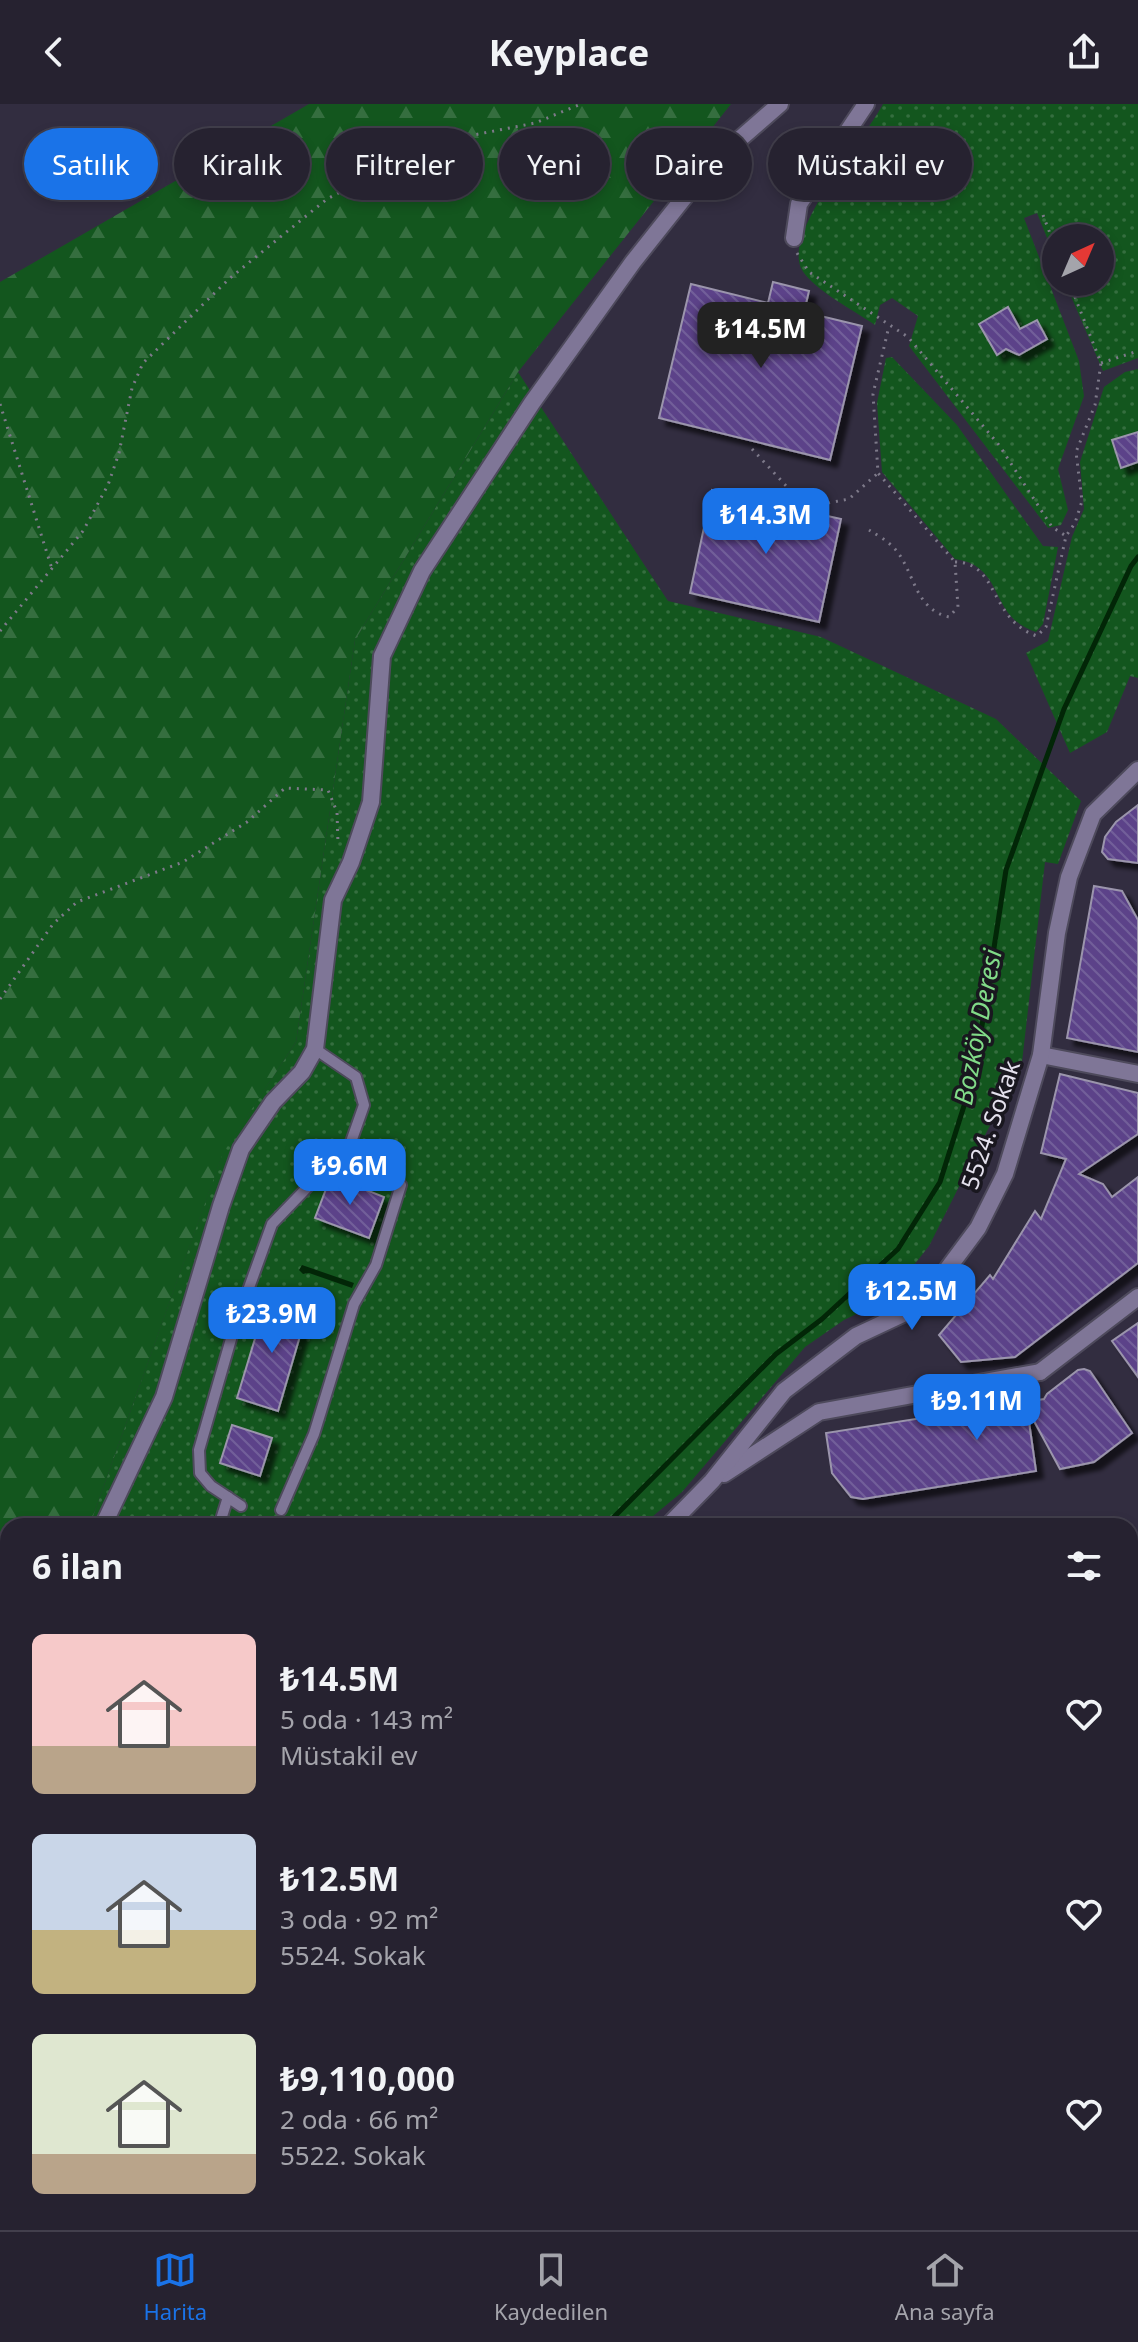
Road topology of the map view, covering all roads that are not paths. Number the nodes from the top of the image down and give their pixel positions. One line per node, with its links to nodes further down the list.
1 (780, 104): 5 (street)
2 (866, 104): 3 (street)
3 (794, 238)
4 (1138, 770): 6 (street, 5524. Sokak)
5 (315, 1049): 8 (lane); 14 (street)
6 (1041, 1055): 7 (street); 10 (street, 5524. Sokak)
7 (1138, 1074)
8 (351, 1142): 11 (lane); 13 (lane)
9 (1138, 1297): 10 (street)
10 (712, 1481): 16 (street, 5524. Sokak)
11 (228, 1497): 12 (lane); 15 (lane)
12 (241, 1506)
13 (281, 1510)
14 (107, 1518)
15 (221, 1518)
16 (676, 1518)

